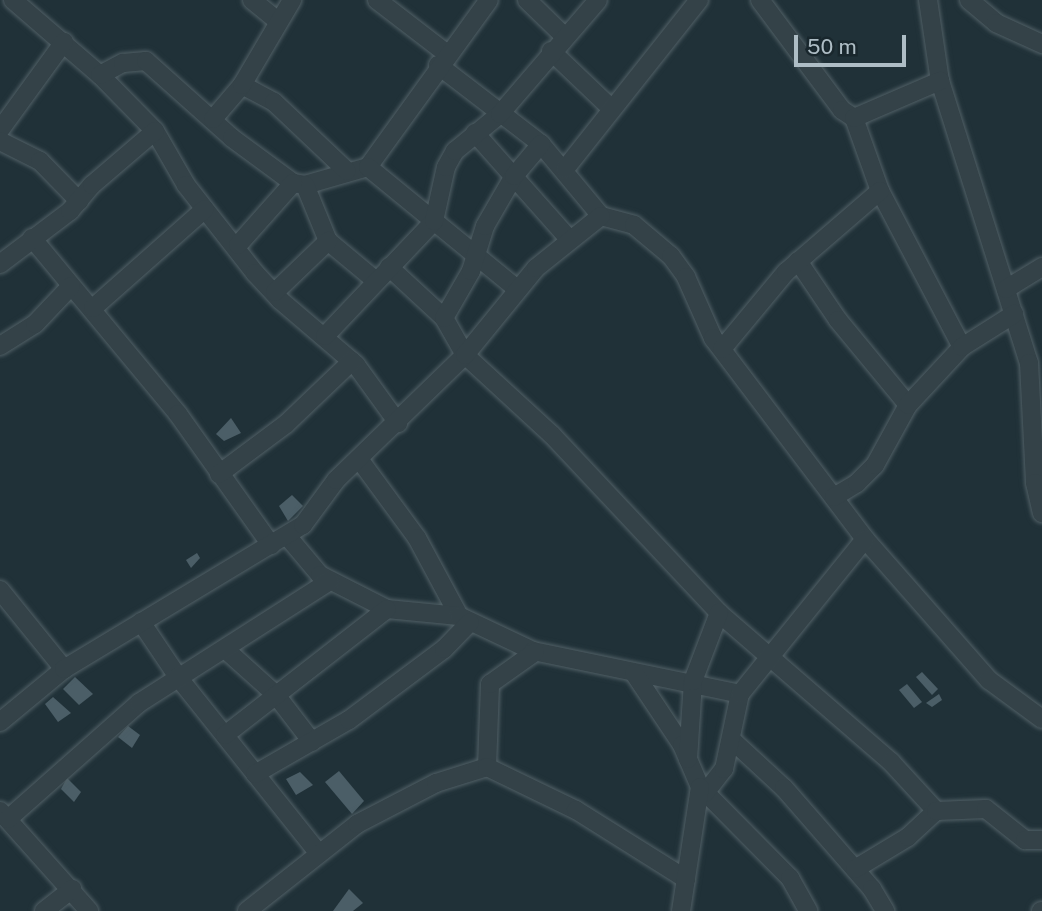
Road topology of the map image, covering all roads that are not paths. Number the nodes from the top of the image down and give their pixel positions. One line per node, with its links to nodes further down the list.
1 (13, 0): 14 (street)
2 (252, 0): 12 (street)
3 (292, 0): 12 (street)
4 (377, 0): 17 (street)
5 (489, 0): 17 (street)
6 (527, 0): 13 (street)
7 (598, 0): 13 (street)
8 (760, 0): 23 (street)
9 (928, 0): 19 (street)
10 (969, 0): 15 (street)
11 (690, 4): 21 (street)
12 (277, 20): 20 (street)
13 (563, 35): 16 (street)
14 (64, 42): 18 (street); 25 (street)
15 (1042, 44)
16 (551, 51): 21 (street); 22 (street)
17 (443, 59): 22 (street); 30 (street)
18 (100, 75): 24 (street); 26 (street)
19 (940, 81): 23 (street); 52 (street)
20 (242, 85): 24 (street); 32 (street)
21 (612, 109): 31 (street)
22 (500, 114): 27 (street); 29 (street)
23 (854, 118): 35 (street)
24 (213, 119): 34 (street)
25 (0, 130)
26 (155, 131): 36 (street); 37 (street)
27 (475, 133): 33 (street); 39 (street)
28 (0, 141): 36 (street)
29 (541, 144): 31 (street); 33 (street)
30 (368, 167): 32 (street); 39 (street)
31 (565, 169): 38 (street)
32 (347, 171): 34 (street)
33 (514, 176): 41 (street); 44 (street)
34 (299, 184): 42 (street); 43 (street)
35 (880, 191): 45 (street); 59 (street)
36 (79, 201): 40 (street)
37 (205, 209): 43 (street); 54 (street)
38 (601, 216): 41 (street); 60 (street)
39 (434, 221): 44 (street); 47 (street)
40 (32, 238): 46 (street); 50 (street)
41 (569, 240): 51 (street)
42 (328, 241): 49 (street); 53 (street)
43 (238, 245): 53 (street)
44 (477, 253): 51 (street); 56 (street)
45 (798, 261): 60 (street); 63 (street)
46 (0, 264)
47 (389, 267): 49 (street); 56 (street)
48 (1042, 267): 52 (street)
49 (376, 281): 57 (street)
50 (71, 286): 54 (street); 58 (street)
51 (517, 289): 61 (street)
52 (1006, 289): 55 (street)
53 (275, 292): 57 (street)
54 (93, 308): 67 (street)
55 (1013, 314): 59 (street); 64 (street)
56 (444, 318): 61 (street)
57 (325, 336): 62 (street)
58 (0, 346)
59 (962, 347): 63 (street)
60 (722, 349): 68 (street)
61 (465, 355): 65 (street); 76 (street)
62 (352, 361): 65 (street); 67 (street)
63 (908, 405): 68 (street)
64 (1038, 418): 69 (street)
65 (398, 423): 66 (street)
66 (359, 459): 70 (street); 77 (street)
67 (219, 474): 72 (street)
68 (834, 497): 71 (street)
69 (1042, 513)
70 (288, 537): 72 (street); 73 (street)
71 (865, 539): 81 (street); 90 (street)
72 (271, 545): 78 (street)
73 (330, 581): 75 (street); 79 (street)
74 (0, 590): 84 (street)
75 (387, 609): 77 (street); 89 (street)
76 (719, 613): 81 (street); 87 (street)
77 (464, 619): 80 (street); 94 (street)
78 (141, 622): 82 (street); 84 (street)
79 (225, 649): 83 (street); 89 (street)
80 (535, 652): 85 (street); 96 (street)
81 (766, 657): 88 (street); 99 (street)
82 (167, 660): 83 (street); 86 (street)
83 (194, 668): 86 (street)
84 (64, 669): 91 (street)
85 (634, 673): 87 (street); 95 (street)
86 (178, 677): 92 (street); 100 (street)
87 (693, 681): 88 (street); 95 (street)
88 (740, 694): 93 (street)
89 (276, 695): 92 (street); 94 (street)
90 (1042, 719)
91 (0, 722)
92 (225, 735): 97 (street)
93 (733, 741): 98 (street); 103 (street)
94 (312, 742): 97 (street)
95 (688, 759): 98 (street)
96 (488, 767): 102 (street); 104 (street)
97 (255, 774): 102 (street)
98 (702, 790): 104 (street); 110 (street)
99 (936, 811): 101 (street); 103 (street)
100 (4, 815): 105 (street)
101 (1042, 840)
102 (317, 851): 108 (street)
103 (855, 869): 111 (street)
104 (686, 879): 109 (street)
105 (72, 890): 106 (street); 107 (street)
106 (44, 911)
107 (89, 911)
108 (247, 911)
109 (681, 911)
110 (808, 911)
111 (885, 911)

